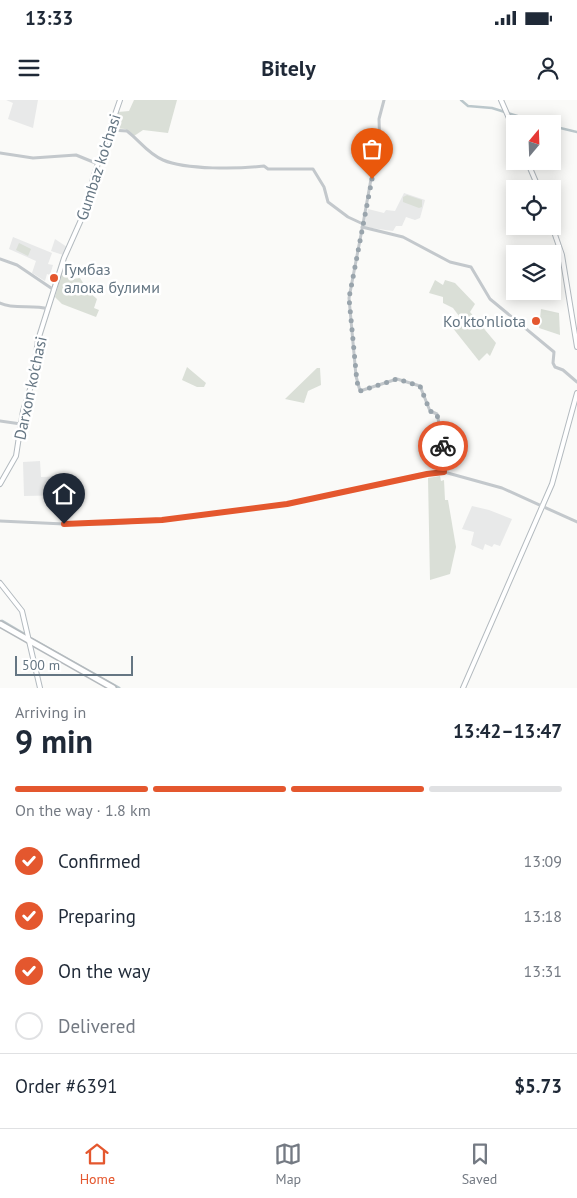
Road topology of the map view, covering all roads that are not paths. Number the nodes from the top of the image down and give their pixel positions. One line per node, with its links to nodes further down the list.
1 (120, 100): 5 (main road, Gumbaz ko'chasi)
2 (384, 100): 8 (street)
3 (501, 100): 4 (main road)
4 (508, 115)
5 (111, 130): 7 (main road, Gumbaz ko'chasi); 8 (street)
6 (0, 152): 7 (street)
7 (98, 164): 11 (main road, Gumbaz ko'chasi)
8 (362, 226): 15 (street); 19 (street)
9 (555, 235): 14 (main road)
10 (0, 259): 11 (street)
11 (54, 291): 13 (main road, Darxon ko'chasi)
12 (0, 302): 13 (street)
13 (48, 310): 18 (main road, Darxon ko'chasi)
14 (577, 347)
15 (577, 382)
16 (577, 393): 21 (main road)
17 (0, 421): 18 (street)
18 (21, 424): 20 (main road, Darxon ko'chasi)
19 (444, 472): 21 (street); 22 (street)
20 (0, 484)
21 (542, 506): 23 (street); 34 (main road)
22 (0, 520)
23 (577, 522)
24 (0, 583): 27 (main road)
25 (0, 624): 26 (highway)
26 (9, 632): 28 (highway); 29 (highway)
27 (27, 632): 28 (highway); 29 (main road)
28 (22, 636): 29 (highway)
29 (30, 642): 30 (highway); 33 (highway)
30 (34, 648): 31 (main road); 32 (highway)
31 (40, 688)
32 (109, 688)
33 (113, 688)
34 (463, 688)

